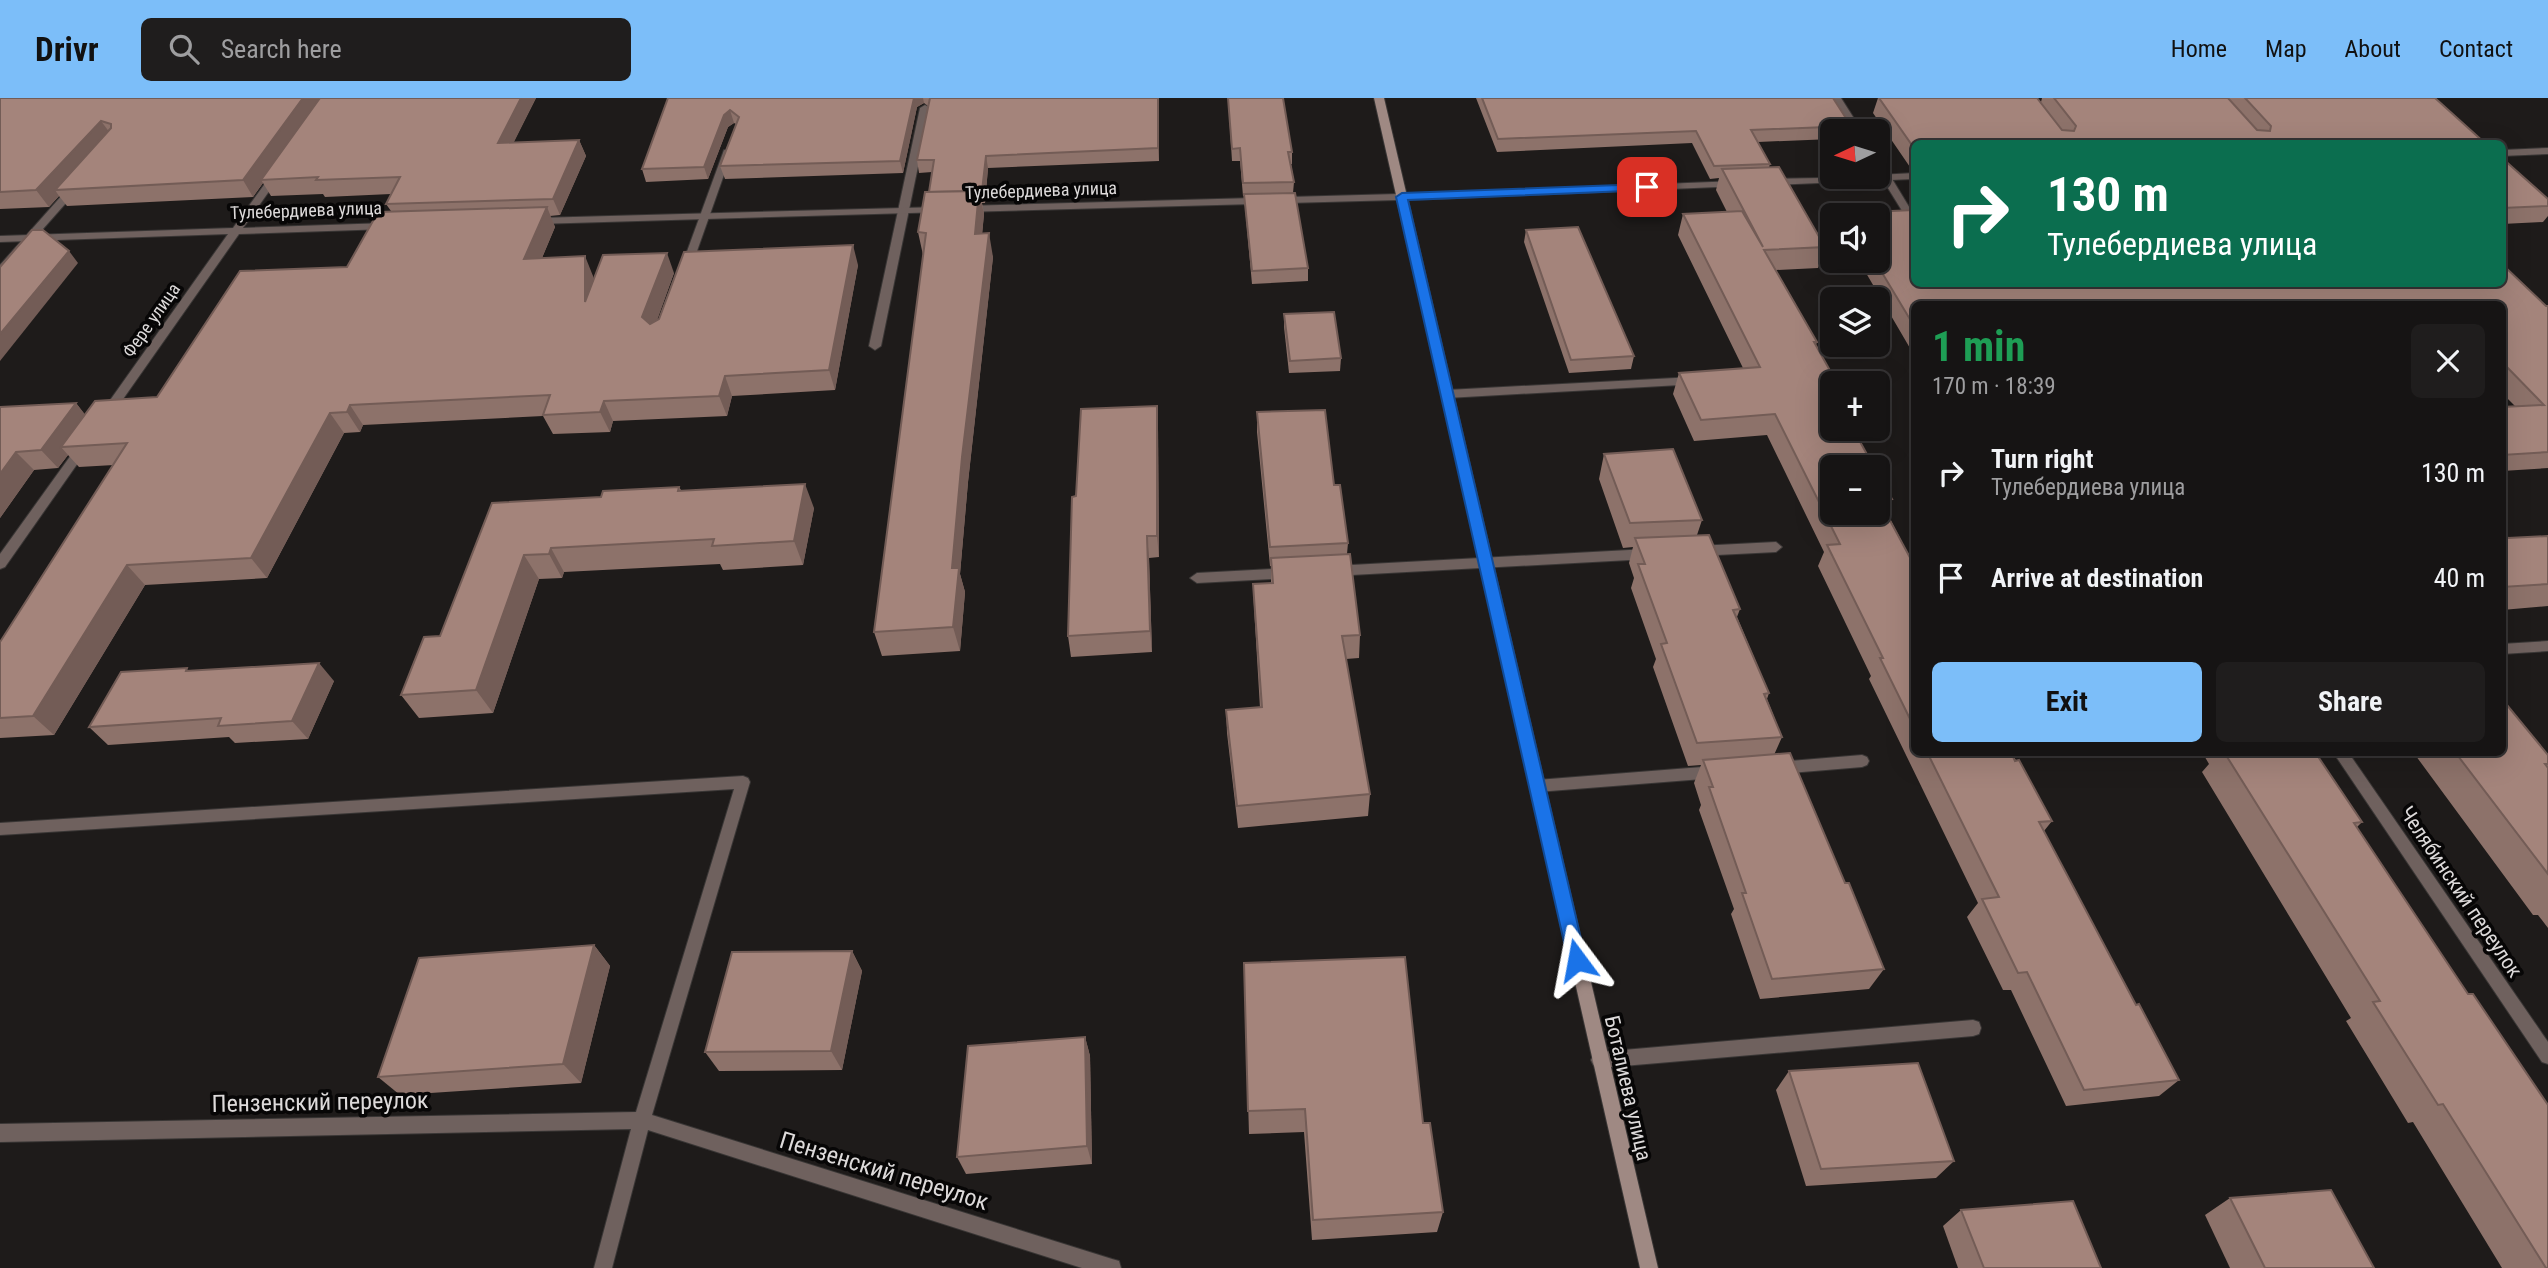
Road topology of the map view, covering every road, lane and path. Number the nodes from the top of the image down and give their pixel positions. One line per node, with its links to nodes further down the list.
1 (1379, 98): 16 (street, Боталиева улица)
2 (1836, 98): 4 (street)
3 (925, 108): 17 (street)
4 (1849, 119)
5 (730, 141): 18 (street)
6 (2548, 151): 7 (street)
7 (2506, 153)
8 (284, 164): 22 (street, Фере улица)
9 (1911, 177): 10 (street)
10 (1890, 178)
11 (80, 181): 23 (street)
12 (1820, 181): 14 (street)
13 (1749, 183): 16 (street, Тулебердиева улица)
14 (1763, 183)
15 (1890, 184): 19 (street)
16 (1402, 197): 17 (street, Тулебердиева улица); 29 (street, Боталиева улица)
17 (905, 211): 18 (street, Тулебердиева улица); 27 (street)
18 (705, 216): 20 (street, Тулебердиева улица); 26 (street)
19 (1911, 217)
20 (526, 222)
21 (402, 225): 22 (street, Тулебердиева улица)
22 (236, 230): 23 (street, Тулебердиева улица); 30 (street, Фере улица)
23 (29, 238): 24 (street, Тулебердиева улица); 25 (street)
24 (0, 239)
25 (0, 271)
26 (682, 277)
27 (875, 346)
28 (1702, 381): 29 (street)
29 (1447, 394): 33 (street, Боталиева улица)
30 (94, 430)
31 (86, 441): 34 (street)
32 (1776, 547): 33 (street)
33 (1486, 562): 35 (street); 42 (street, Боталиева улица)
34 (0, 564)
35 (1197, 578)
36 (2548, 646): 37 (street)
37 (2506, 649)
38 (2343, 756): 45 (street, Челябинский переулок)
39 (1863, 761): 40 (street)
40 (1765, 769)
41 (1738, 771): 42 (street)
42 (1537, 786): 46 (street, Боталиева улица)
43 (0, 829): 47 (street)
44 (1973, 1028): 46 (street)
45 (2548, 1056)
46 (1600, 1060): 51 (street, Боталиева улица)
47 (642, 1120): 48 (street, Пензенский переулок); 49 (street); 50 (street, Пензенский переулок)
48 (0, 1133)
49 (603, 1268)
50 (1112, 1268)
51 (1649, 1268)

